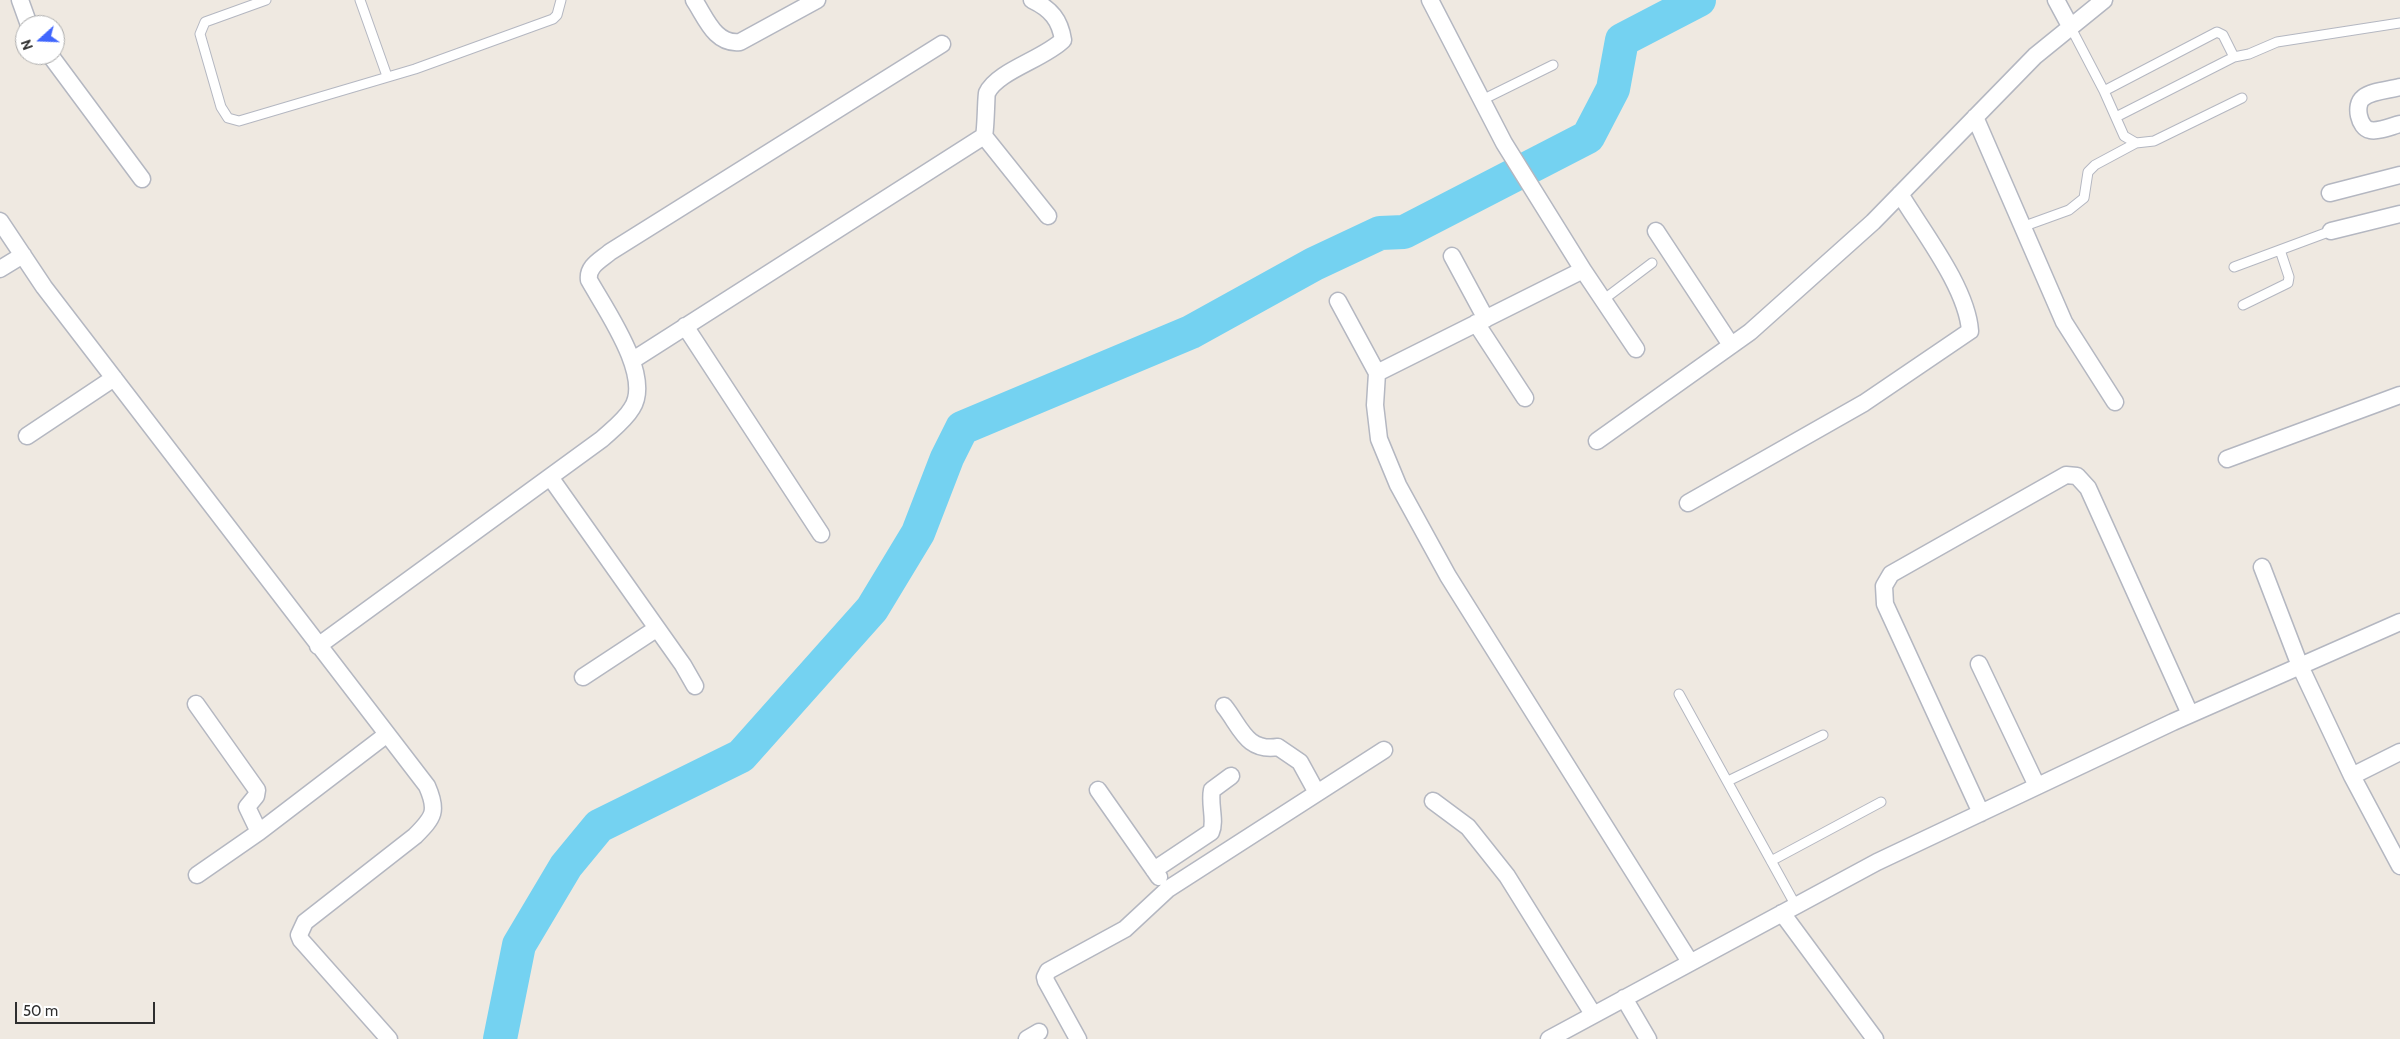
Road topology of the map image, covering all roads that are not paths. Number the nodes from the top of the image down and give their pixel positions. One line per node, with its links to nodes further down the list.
1 (20, 0): 11 (street)
2 (266, 0): 18 (lane)
3 (360, 0): 18 (lane)
4 (561, 0): 18 (lane)
5 (694, 0): 6 (street)
6 (817, 0)
7 (1032, 0): 26 (street)
8 (1430, 0): 22 (street)
9 (2056, 0): 13 (street)
10 (2104, 0): 13 (street)
11 (25, 15)
12 (2400, 23): 15 (lane)
13 (2070, 26): 20 (lane); 23 (street)
14 (942, 44): 52 (street)
15 (2234, 56): 20 (lane); 24 (lane)
16 (57, 65): 29 (street)
17 (1553, 65): 22 (lane)
18 (388, 76)
19 (2400, 87): 25 (street)
20 (2104, 91): 24 (lane)
21 (2242, 98): 27 (lane)
22 (1482, 100): 44 (street)
23 (1975, 117): 31 (street); 35 (street)
24 (2116, 117): 27 (lane)
25 (2400, 124)
26 (984, 136): 33 (street); 49 (street)
27 (2136, 143): 35 (lane)
28 (2400, 175): 30 (street)
29 (142, 178)
30 (2330, 193)
31 (1900, 194): 50 (street); 62 (street)
32 (2400, 214): 37 (street)
33 (1048, 216)
34 (0, 221): 39 (street)
35 (2022, 227): 57 (street)
36 (1656, 231): 50 (street)
37 (2332, 231): 38 (lane)
38 (2280, 250): 42 (lane); 47 (lane)
39 (22, 255): 43 (street); 54 (street)
40 (1452, 256): 48 (street)
41 (1652, 263): 45 (lane)
42 (2234, 266)
43 (0, 269)
44 (1583, 270): 45 (street); 48 (street)
45 (1603, 300): 51 (street)
46 (1338, 301): 53 (street)
47 (2244, 306)
48 (1481, 321): 53 (street); 56 (street)
49 (685, 326): 52 (street); 63 (street)
50 (1731, 345): 59 (street)
51 (1636, 349)
52 (632, 360): 61 (street)
53 (1377, 373): 96 (street)
54 (114, 378): 58 (street); 67 (street)
55 (2400, 395): 60 (street)
56 (1526, 398)
57 (2114, 402)
58 (27, 436)
59 (1596, 441)
60 (2227, 459)
61 (550, 477): 66 (street); 67 (street)
62 (1688, 503)
63 (821, 534)
64 (2262, 567): 69 (street)
65 (2400, 622): 69 (street)
66 (656, 628): 70 (street); 71 (street)
67 (318, 646): 76 (street)
68 (1979, 664): 83 (street)
69 (2300, 666): 75 (street); 81 (street)
70 (583, 678)
71 (695, 686)
72 (1680, 694): 82 (lane)
73 (196, 704): 89 (street)
74 (1224, 706): 85 (street)
75 (2190, 714): 83 (street); 88 (street)
76 (386, 735): 89 (street); 99 (street)
77 (1823, 735): 82 (lane)
78 (1384, 750): 85 (street)
79 (2400, 752): 81 (street)
80 (1231, 776): 92 (street)
81 (2352, 776): 91 (street)
82 (1728, 781): 90 (lane)
83 (2037, 786): 88 (street)
84 (1098, 790): 92 (street)
85 (1316, 793): 94 (street)
86 (1434, 801): 98 (street)
87 (1881, 802): 90 (lane)
88 (1981, 813): 95 (street)
89 (259, 832): 93 (street)
90 (1771, 861): 95 (lane)
91 (2400, 866)
92 (1154, 870): 94 (street)
93 (196, 875)
94 (1168, 889): 100 (street)
95 (1789, 909): 96 (street); 103 (street)
96 (1690, 962): 97 (street)
97 (1624, 998): 98 (street); 102 (street)
98 (1593, 1014): 101 (street)
99 (389, 1039)
100 (1078, 1039)
101 (1549, 1039)
102 (1648, 1039)
103 (1875, 1039)

